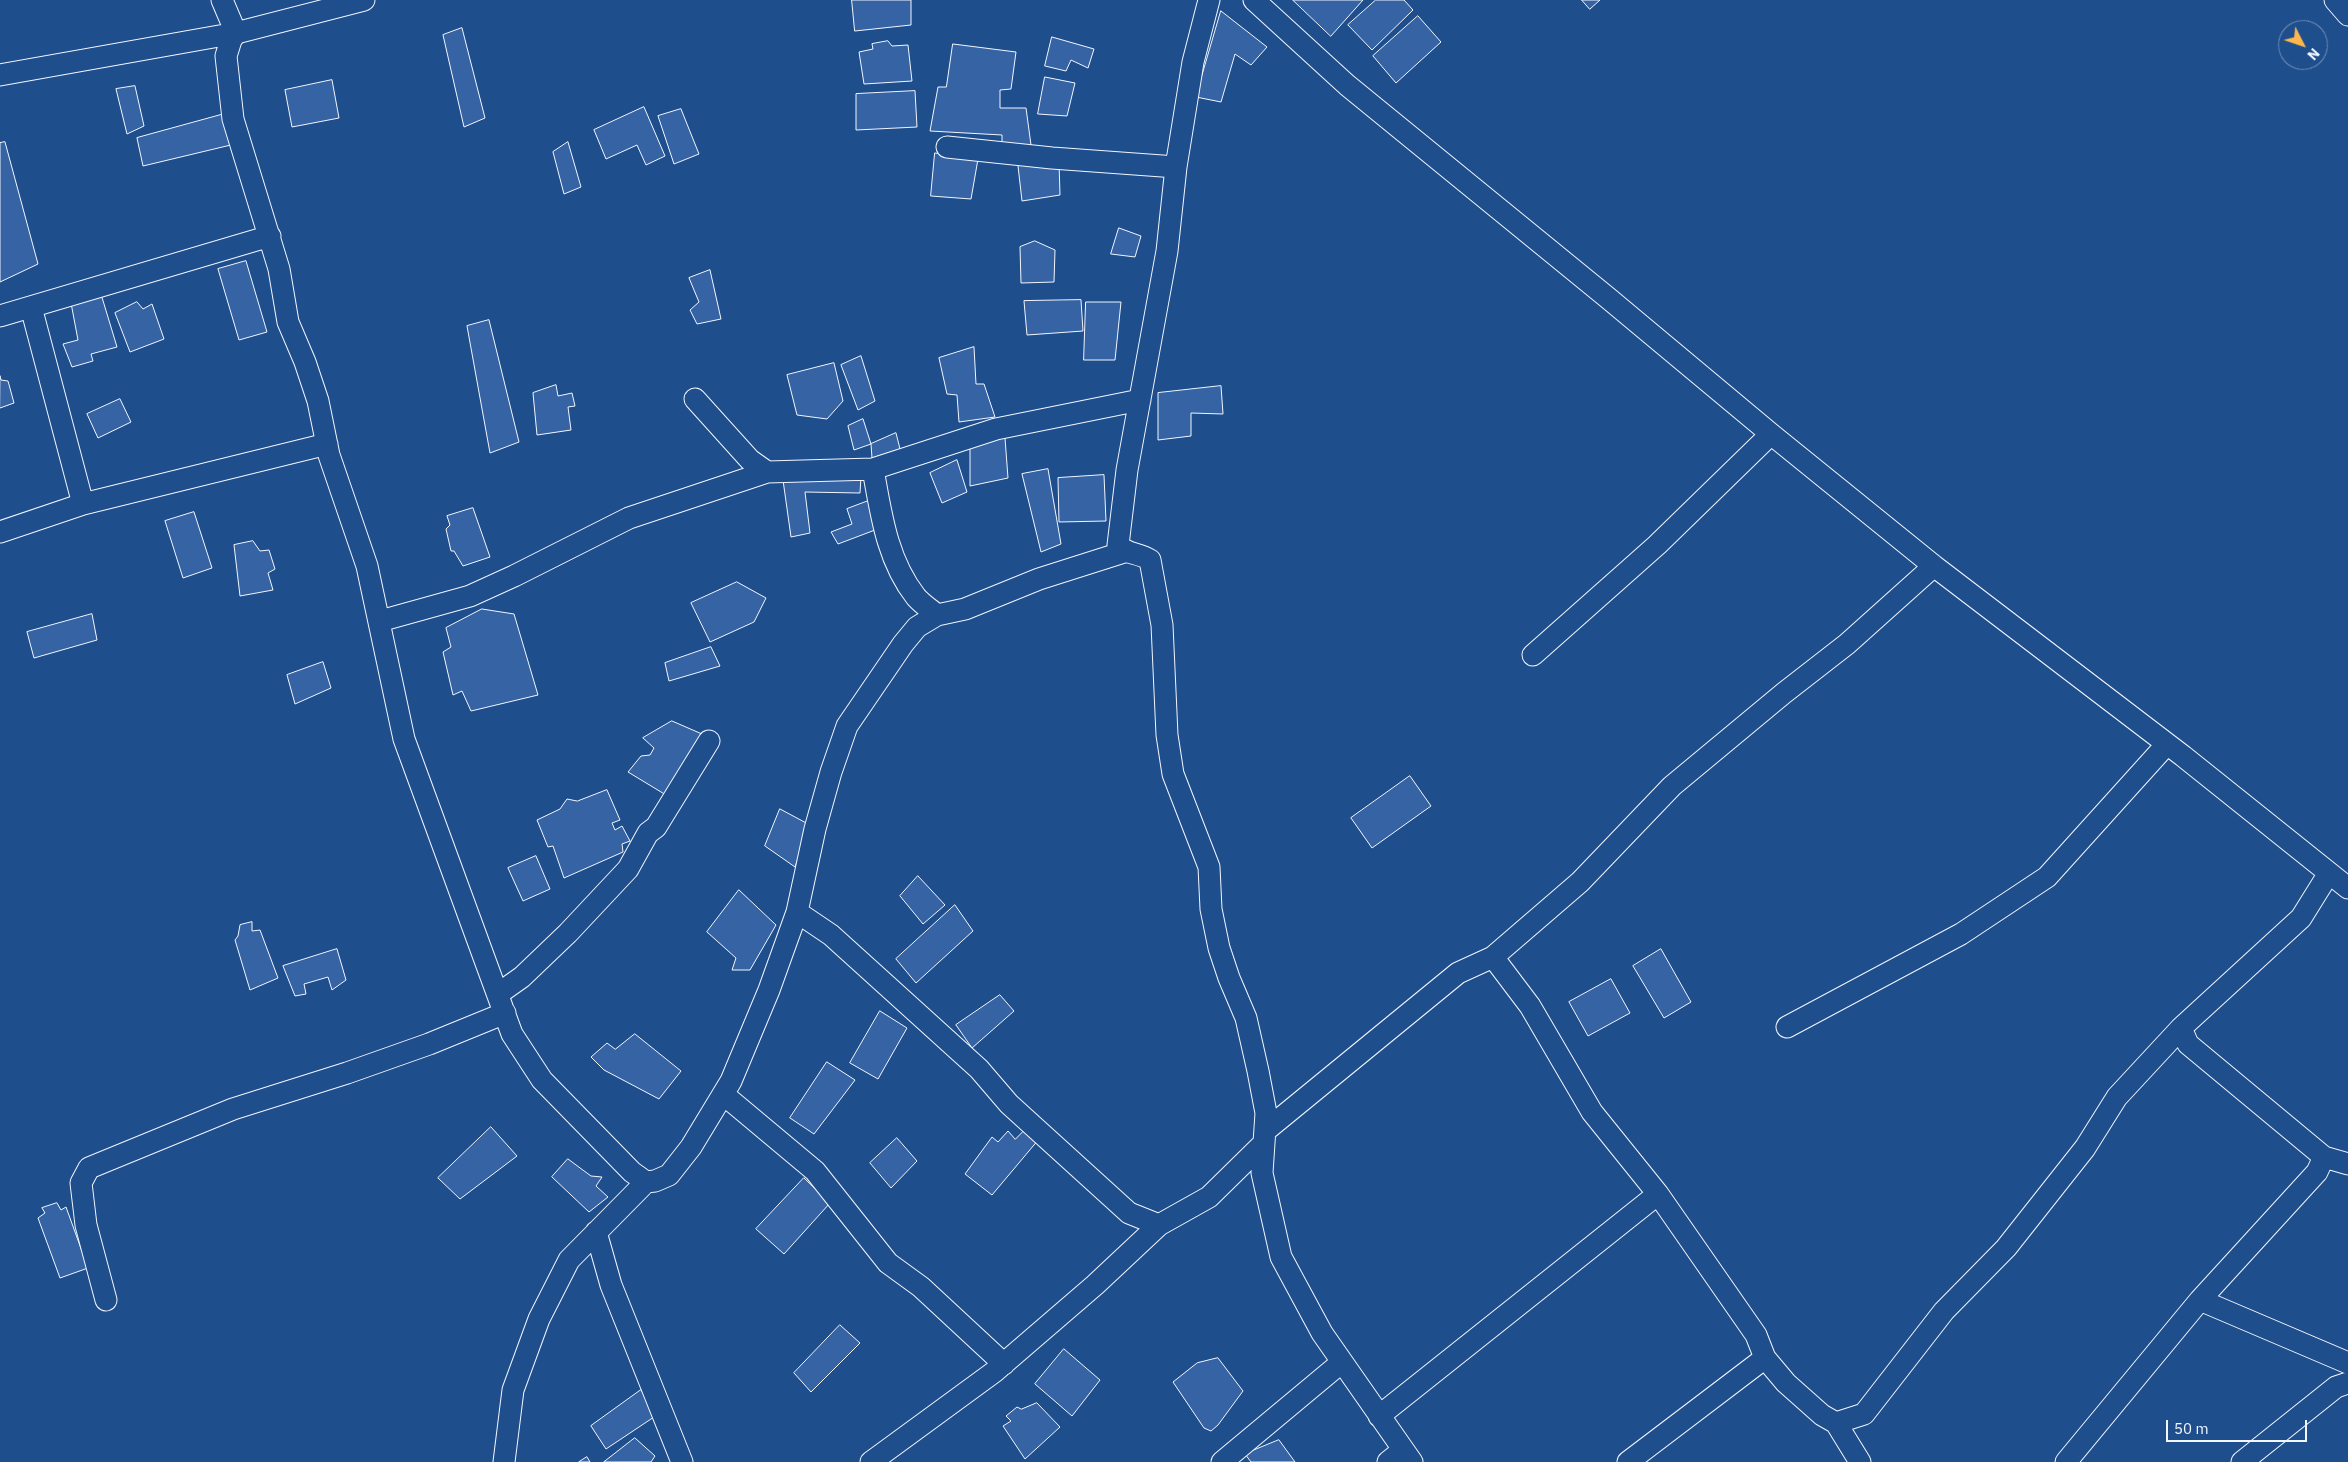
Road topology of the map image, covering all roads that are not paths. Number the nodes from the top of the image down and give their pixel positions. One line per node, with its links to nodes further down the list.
1 (222, 0): 7 (street)
2 (364, 0): 7 (street)
3 (1209, 0): 10 (street)
4 (1254, 0): 16 (street)
5 (2335, 0): 6 (street)
6 (2348, 15)
7 (236, 33): 8 (street); 11 (street)
8 (0, 75)
9 (947, 147): 10 (street)
10 (1176, 167): 15 (street)
11 (270, 236): 12 (street); 17 (street)
12 (31, 307): 13 (street); 20 (street)
13 (0, 316)
14 (696, 399): 19 (street)
15 (1140, 400): 18 (street); 22 (street)
16 (1771, 434): 23 (street); 26 (street)
17 (327, 444): 20 (street); 25 (street)
18 (873, 469): 19 (street); 24 (street)
19 (767, 472): 25 (street)
20 (83, 504): 21 (street)
21 (0, 532)
22 (1124, 552): 24 (street); 37 (street)
23 (1934, 566): 28 (street); 32 (street)
24 (937, 615): 31 (street)
25 (380, 621): 33 (street)
26 (1534, 655)
27 (709, 742): 33 (street)
28 (2167, 744): 29 (street); 34 (street)
29 (2329, 873): 30 (street); 35 (street)
30 (2348, 888)
31 (797, 912): 36 (street); 42 (street)
32 (1493, 957): 37 (street); 41 (street)
33 (501, 1004): 40 (street); 44 (street)
34 (1787, 1027)
35 (2181, 1028): 38 (street); 52 (street)
36 (723, 1094): 40 (street); 49 (street)
37 (1264, 1137): 42 (street); 47 (street)
38 (2324, 1157): 39 (street); 45 (street)
39 (2348, 1164)
40 (646, 1182): 43 (street)
41 (1658, 1194): 46 (street); 51 (street)
42 (1159, 1225): 49 (street)
43 (596, 1232): 54 (street); 55 (street)
44 (106, 1300)
45 (2200, 1300): 48 (street); 60 (street)
46 (1765, 1358): 52 (street); 58 (street)
47 (1342, 1362): 51 (street); 57 (street)
48 (2348, 1363)
49 (1004, 1364): 56 (street)
50 (2348, 1383): 61 (street)
51 (1379, 1416): 53 (street)
52 (1836, 1423): 59 (street)
53 (1401, 1458)
54 (504, 1462)
55 (682, 1462)
56 (871, 1462)
57 (1222, 1462)
58 (1628, 1462)
59 (1860, 1462)
60 (2066, 1462)
61 (2242, 1462)

